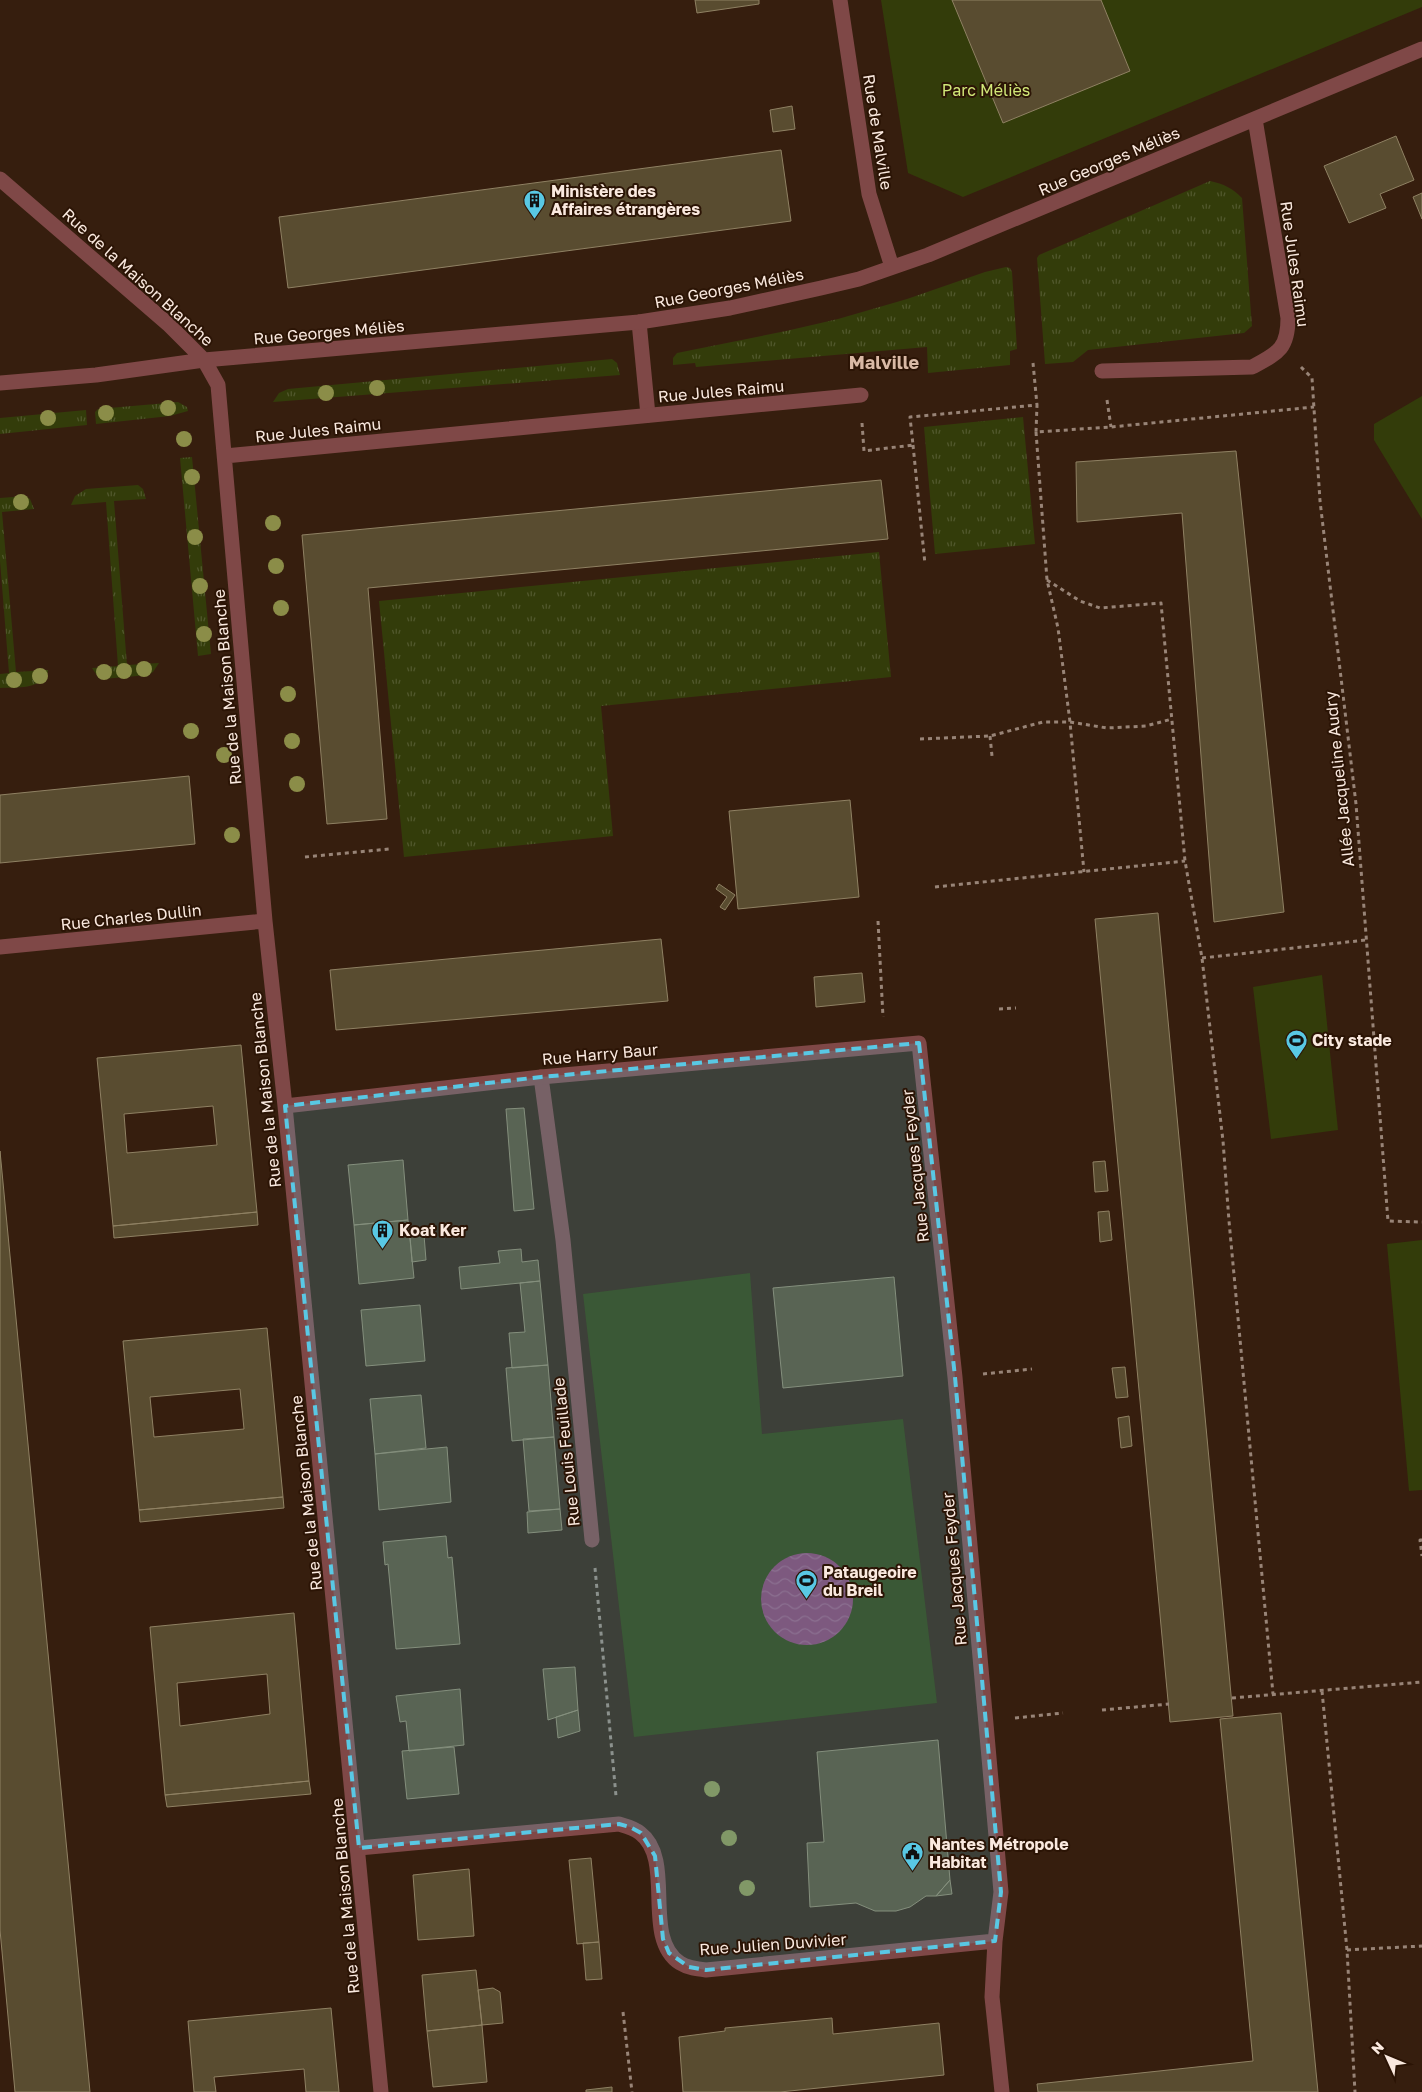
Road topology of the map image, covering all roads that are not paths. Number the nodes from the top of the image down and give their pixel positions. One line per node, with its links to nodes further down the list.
1 (840, 0): 5 (street, Rue de Malville)
2 (1422, 49): 3 (street, Rue Georges Méliès)
3 (1254, 119): 5 (street, Rue Georges Méliès); 8 (street, Rue Jules Raimu)
4 (0, 179): 7 (street, Rue de la Maison Blanche)
5 (892, 268): 6 (street, Rue Georges Méliès)
6 (639, 322): 7 (street, Rue Georges Méliès); 11 (street)
7 (204, 360): 9 (street, Rue Georges Méliès); 12 (street, Rue de la Maison Blanche)
8 (1102, 371)
9 (0, 384)
10 (860, 395): 11 (street, Rue Jules Raimu)
11 (648, 415): 12 (street, Rue Jules Raimu)
12 (226, 456): 13 (street, Rue de la Maison Blanche)
13 (265, 922): 14 (street, Rue Charles Dullin); 17 (street, Rue de la Maison Blanche)
14 (0, 947)
15 (919, 1043): 16 (street, Rue Harry Baur); 20 (street, Rue Jacques Feyder)
16 (541, 1077): 17 (street, Rue Harry Baur); 18 (street, Rue Louis Feuillade)
17 (285, 1106): 19 (street, Rue de la Maison Blanche)
18 (592, 1540)
19 (359, 1848): 20 (street, Rue Julien Duvivier); 21 (street, Rue de la Maison Blanche)
20 (995, 1941): 22 (street, Rue Jacques Feyder)
21 (381, 2092)
22 (1002, 2092)

